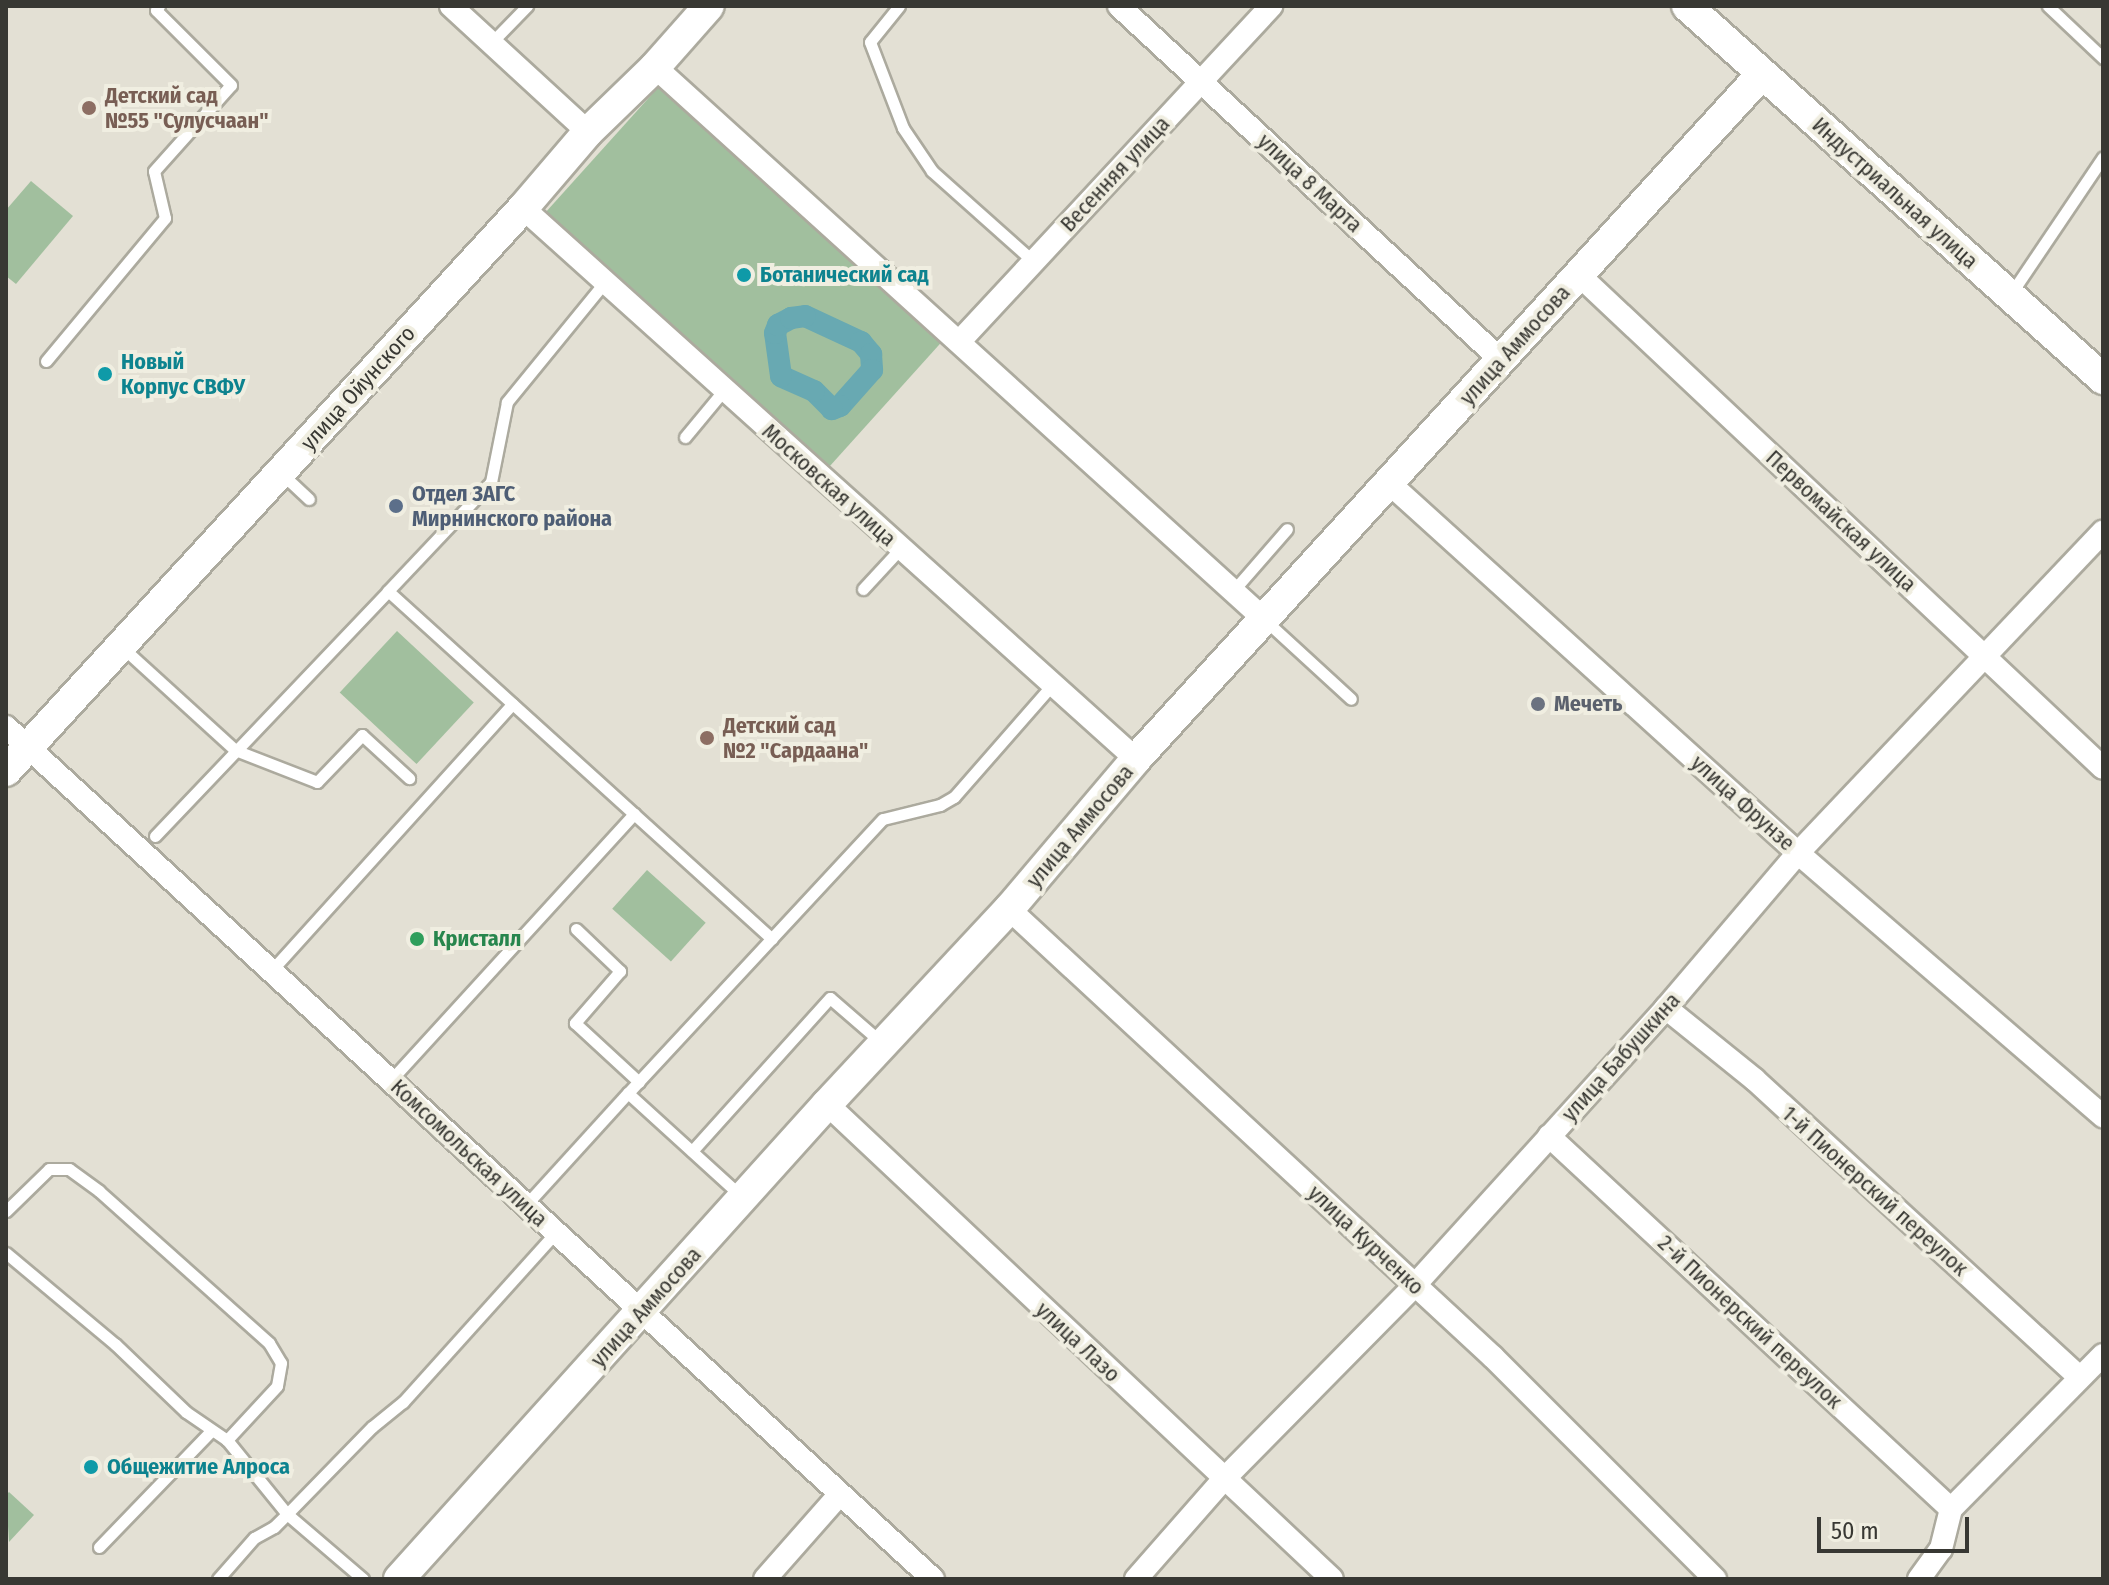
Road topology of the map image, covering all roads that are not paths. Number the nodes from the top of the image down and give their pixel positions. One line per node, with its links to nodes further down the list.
1 (159, 6): 24 (lane)
2 (451, 6): 10 (street)
3 (527, 6): 10 (lane)
4 (709, 6): 12 (main road, улица Ойунского)
5 (899, 6): 18 (lane)
6 (1119, 6): 14 (street, улица 8 Марта)
7 (1271, 6): 14 (street, Весенняя улица)
8 (1687, 6): 13 (main road, Индустриальная улица)
9 (2048, 6): 11 (lane)
10 (491, 43): 15 (street)
11 (2103, 58)
12 (655, 67): 15 (main road, улица Ойунского); 22 (street)
13 (1762, 74): 19 (main road, улица Аммосова); 21 (main road, Индустриальная улица)
14 (1200, 82): 18 (street, Весенняя улица); 23 (street, улица 8 Марта)
15 (588, 132): 17 (main road, улица Ойунского)
16 (2103, 157): 21 (lane)
17 (523, 208): 20 (street, Московская улица); 28 (main road, улица Ойунского)
18 (1034, 262): 22 (street, Весенняя улица)
19 (1579, 275): 23 (main road, улица Аммосова); 39 (street, Первомайская улица)
20 (604, 283): 26 (street, Московская улица); 35 (lane)
21 (2010, 296): 25 (main road, Индустриальная улица)
22 (959, 342): 36 (street)
23 (1501, 360): 29 (main road, улица Аммосова)
24 (46, 361)
25 (2103, 379)
26 (724, 390): 27 (lane); 33 (street, Московская улица)
27 (685, 437)
28 (281, 472): 30 (lane); 38 (main road, улица Ойунского)
29 (1389, 483): 37 (main road, улица Аммосова); 51 (street, улица Фрунзе)
30 (309, 499)
31 (1287, 529): 36 (lane)
32 (2103, 532): 39 (street, улица Бабушкина)
33 (900, 549): 34 (lane); 40 (street, Московская улица)
34 (863, 589)
35 (388, 591): 42 (lane); 44 (lane)
36 (1233, 591): 37 (street)
37 (1264, 619): 41 (lane); 45 (main road, улица Аммосова)
38 (120, 645): 43 (main road, улица Ойунского); 44 (lane)
39 (1987, 658): 46 (street, Первомайская улица); 51 (street, улица Бабушкина)
40 (1053, 684): 45 (street, Московская улица); 54 (lane)
41 (1351, 699)
42 (512, 704): 49 (lane); 55 (lane)
43 (17, 737): 47 (main road, улица Ойунского); 55 (street, Комсомольская улица)
44 (235, 750): 48 (lane); 50 (lane)
45 (1136, 759): 52 (main road, улица Аммосова)
46 (2103, 768)
47 (6, 771)
48 (409, 778)
49 (634, 814): 54 (lane); 58 (lane)
50 (155, 836)
51 (1798, 853): 56 (street, улица Бабушкина); 62 (street, улица Фрунзе)
52 (1009, 909): 57 (main road, улица Аммосова); 70 (street, улица Курченко)
53 (576, 929): 59 (lane)
54 (772, 939): 59 (lane)
55 (271, 971): 58 (street, Комсомольская улица)
56 (1666, 1008): 63 (street, улица Бабушкина); 73 (street, 1-й Пионерский переулок)
57 (883, 1044): 61 (main road, улица Аммосова); 64 (lane)
58 (390, 1081): 66 (street, Комсомольская улица)
59 (639, 1082): 60 (lane)
60 (628, 1093): 64 (lane); 66 (lane)
61 (827, 1104): 65 (main road, улица Аммосова); 76 (street, улица Лазо)
62 (2103, 1116)
63 (1549, 1136): 70 (street, улица Бабушкина); 78 (street, 2-й Пионерский переулок)
64 (692, 1151): 65 (lane)
65 (745, 1199): 71 (main road, улица Аммосова)
66 (525, 1206): 68 (street, Комсомольская улица)
67 (6, 1211): 75 (lane)
68 (555, 1233): 71 (street, Комсомольская улица); 79 (lane)
69 (6, 1253): 74 (lane)
70 (1414, 1286): 76 (street, улица Бабушкина); 88 (street, улица Курченко)
71 (643, 1309): 77 (street, Комсомольская улица); 83 (main road, улица Аммосова)
72 (2103, 1355): 73 (street)
73 (2080, 1378): 78 (street)
74 (211, 1431): 75 (lane); 80 (lane)
75 (227, 1440): 79 (lane)
76 (1223, 1480): 86 (street, улица Бабушкина); 87 (street, улица Лазо)
77 (840, 1494): 84 (street); 85 (street, Комсомольская улица)
78 (1951, 1509): 89 (street)
79 (287, 1514): 81 (lane); 82 (lane)
80 (99, 1547)
81 (218, 1579)
82 (363, 1579)
83 (399, 1579)
84 (765, 1579)
85 (933, 1579)
86 (1136, 1579)
87 (1332, 1579)
88 (1715, 1579)
89 (1919, 1579)

